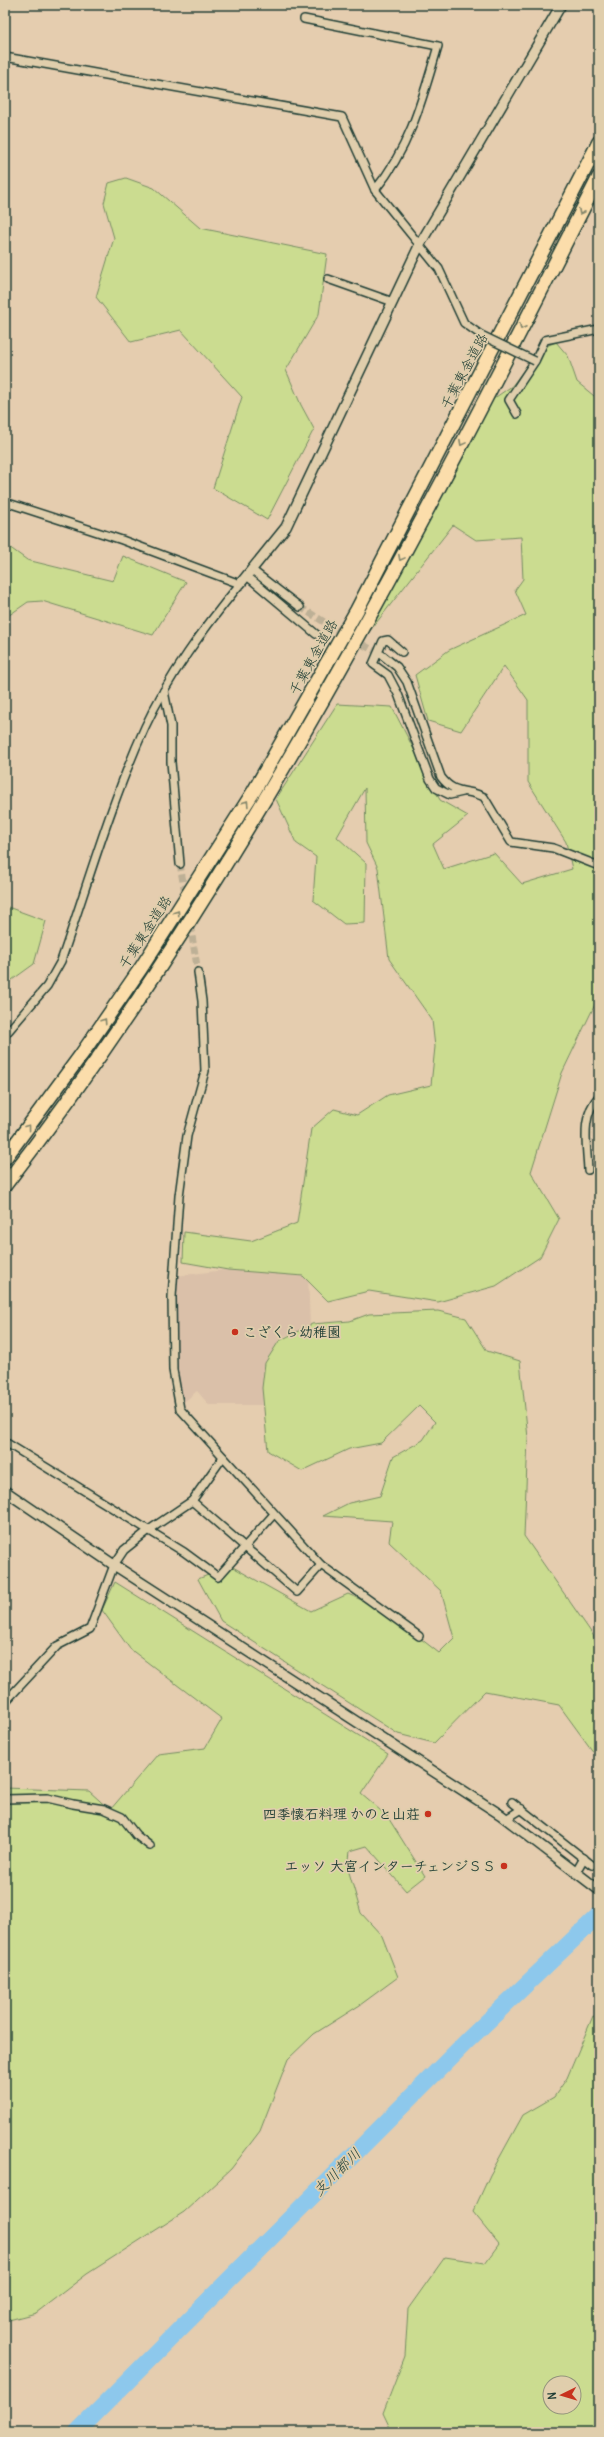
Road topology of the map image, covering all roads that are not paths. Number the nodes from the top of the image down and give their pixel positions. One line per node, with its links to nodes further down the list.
1 (561, 5): 7 (street)
2 (304, 20): 6 (street)
3 (5, 56): 6 (street)
4 (599, 142): 27 (highway, 千葉東金道路, one-way to 4)
5 (599, 177): 29 (highway, one-way to 29)
6 (374, 190): 7 (street)
7 (420, 244): 9 (street); 11 (street, bridge)
8 (328, 279): 9 (street)
9 (393, 302): 14 (street)
10 (599, 329): 11 (street)
11 (535, 361): 12 (street)
12 (517, 414)
13 (5, 502): 15 (street)
14 (249, 573): 15 (street); 16 (street); 17 (street)
15 (240, 584): 20 (street)
16 (300, 607)
17 (316, 634)
18 (402, 652): 21 (street)
19 (382, 655): 21 (street)
20 (164, 691): 22 (street); 25 (street)
21 (463, 792): 23 (street)
22 (180, 864)
23 (599, 866)
24 (198, 972): 31 (street)
25 (5, 1035)
26 (599, 1096): 28 (street)
27 (5, 1158)
28 (588, 1170)
29 (5, 1185)
30 (5, 1442): 35 (street)
31 (223, 1457): 33 (street); 34 (street)
32 (5, 1491): 38 (street)
33 (192, 1501): 35 (street); 36 (street)
34 (274, 1514): 36 (street); 37 (street)
35 (149, 1530): 36 (street); 38 (street)
36 (243, 1547): 37 (street)
37 (321, 1564): 39 (street)
38 (114, 1565): 40 (street); 44 (street)
39 (419, 1636)
40 (5, 1702)
41 (5, 1799): 45 (street)
42 (512, 1802): 43 (street)
43 (522, 1809): 44 (street); 46 (street)
44 (506, 1819): 48 (street)
45 (150, 1846)
46 (584, 1858): 47 (street); 48 (street)
47 (592, 1865)
48 (576, 1872): 49 (street)
49 (599, 1890)

